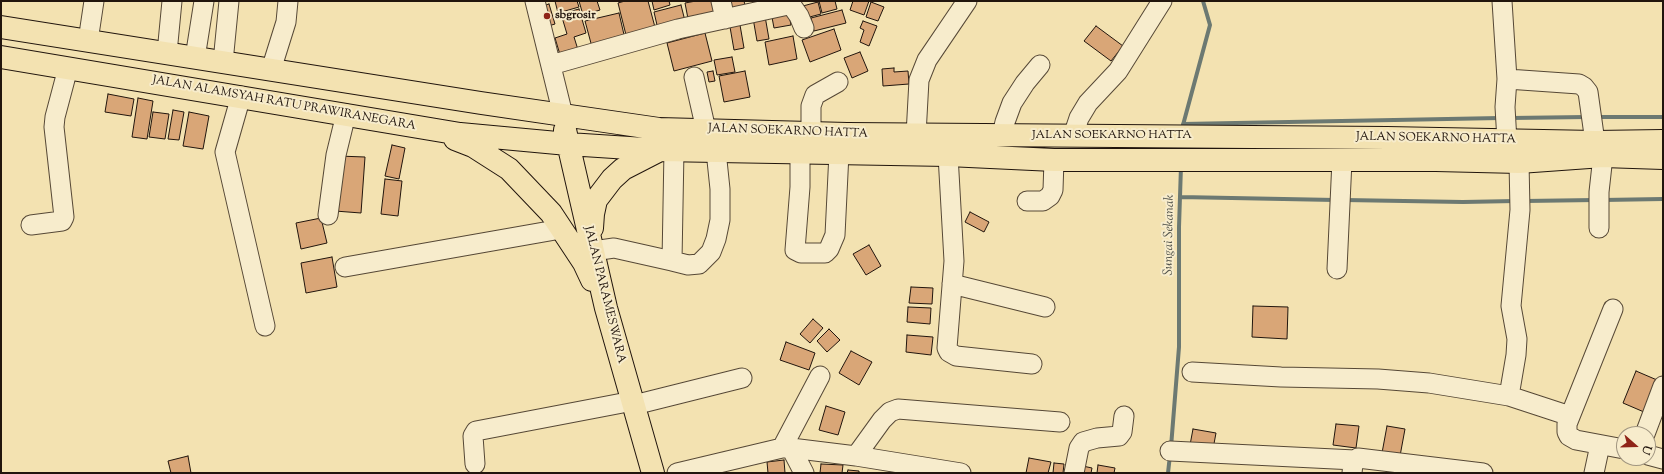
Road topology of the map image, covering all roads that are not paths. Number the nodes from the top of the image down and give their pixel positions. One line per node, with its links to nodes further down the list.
1 (94, 1): 13 (street)
2 (172, 1): 14 (street)
3 (204, 1): 16 (street)
4 (229, 1): 17 (street)
5 (288, 1): 21 (street)
6 (535, 1): 18 (street)
7 (967, 1): 34 (street)
8 (1162, 1): 36 (street)
9 (1502, 1): 23 (street)
10 (723, 10): 12 (street); 18 (street)
11 (1, 27): 13 (highway)
12 (804, 28)
13 (88, 41): 14 (highway)
14 (167, 53): 16 (highway)
15 (1, 57): 20 (highway, JALAN ALAMSYAH RATU PRAWIRANEGARA)
16 (195, 58): 17 (highway)
17 (223, 62): 21 (highway)
18 (551, 65): 28 (street)
19 (1040, 65): 35 (street)
20 (68, 68): 26 (highway, JALAN ALAMSYAH RATU PRAWIRANEGARA); 50 (street)
21 (271, 70): 25 (highway)
22 (694, 77): 31 (street)
23 (1507, 79): 29 (street); 33 (street)
24 (838, 82): 32 (street)
25 (364, 84): 28 (highway); 38 (highway)
26 (241, 96): 27 (highway, JALAN ALAMSYAH RATU PRAWIRANEGARA); 61 (street)
27 (346, 114): 30 (highway, JALAN ALAMSYAH RATU PRAWIRANEGARA); 49 (street)
28 (563, 115): 31 (highway, JALAN SOEKARNO HATTA); 38 (highway, JALAN PARAMESWARA)
29 (1506, 123): 33 (highway, JALAN SOEKARNO HATTA); 36 (highway, JALAN SOEKARNO HATTA)
30 (428, 128): 38 (highway, JALAN ALAMSYAH RATU PRAWIRANEGARA); 52 (highway)
31 (706, 130): 32 (highway, JALAN SOEKARNO HATTA)
32 (811, 132): 34 (highway, JALAN SOEKARNO HATTA)
33 (1595, 133): 37 (highway, JALAN SOEKARNO HATTA); 44 (highway, JALAN SOEKARNO HATTA); 47 (highway, JALAN SOEKARNO HATTA); 51 (street)
34 (916, 135): 35 (highway, JALAN SOEKARNO HATTA)
35 (1002, 135): 36 (highway, JALAN SOEKARNO HATTA)
36 (1073, 136)
37 (1663, 141)
38 (568, 144): 39 (highway, JALAN SOEKARNO HATTA); 53 (highway, JALAN PARAMESWARA)
39 (667, 150): 40 (highway, JALAN SOEKARNO HATTA); 53 (highway); 54 (street)
40 (716, 151): 41 (highway, JALAN SOEKARNO HATTA); 54 (street)
41 (800, 152): 42 (highway, JALAN SOEKARNO HATTA); 42 (street)
42 (838, 153): 43 (highway, JALAN SOEKARNO HATTA)
43 (948, 155): 45 (highway, JALAN SOEKARNO HATTA); 57 (street)
44 (1663, 158)
45 (1054, 160): 46 (highway, JALAN SOEKARNO HATTA); 48 (street)
46 (1342, 160): 47 (highway, JALAN SOEKARNO HATTA); 56 (street)
47 (1519, 162): 67 (street)
48 (1027, 202)
49 (328, 215)
50 (30, 226)
51 (1599, 228)
52 (561, 229): 55 (street); 59 (highway)
53 (593, 251): 54 (street); 59 (highway, JALAN PARAMESWARA)
54 (672, 261)
55 (345, 267)
56 (1337, 269)
57 (952, 284): 58 (street); 62 (street)
58 (1045, 307)
59 (606, 308): 68 (highway, JALAN PARAMESWARA)
60 (1613, 309): 70 (street)
61 (265, 326)
62 (1032, 364)
63 (1192, 372): 67 (street)
64 (820, 376): 74 (street)
65 (742, 378): 68 (street)
66 (1663, 386): 72 (street)
67 (1509, 396): 70 (street)
68 (633, 403): 78 (street); 81 (highway, JALAN PARAMESWARA)
69 (1124, 416): 85 (street)
70 (1570, 416): 73 (street)
71 (1060, 422): 77 (street)
72 (1648, 426)
73 (1600, 445): 75 (street); 87 (street)
74 (786, 448): 77 (street); 82 (street); 83 (street)
75 (1616, 448)
76 (1170, 451): 79 (street)
77 (856, 456): 84 (street)
78 (474, 464)
79 (1354, 466): 80 (street)
80 (1403, 468): 86 (street)
81 (653, 473)
82 (677, 473)
83 (804, 473)
84 (961, 473)
85 (1074, 473)
86 (1483, 473)
87 (1594, 473)

